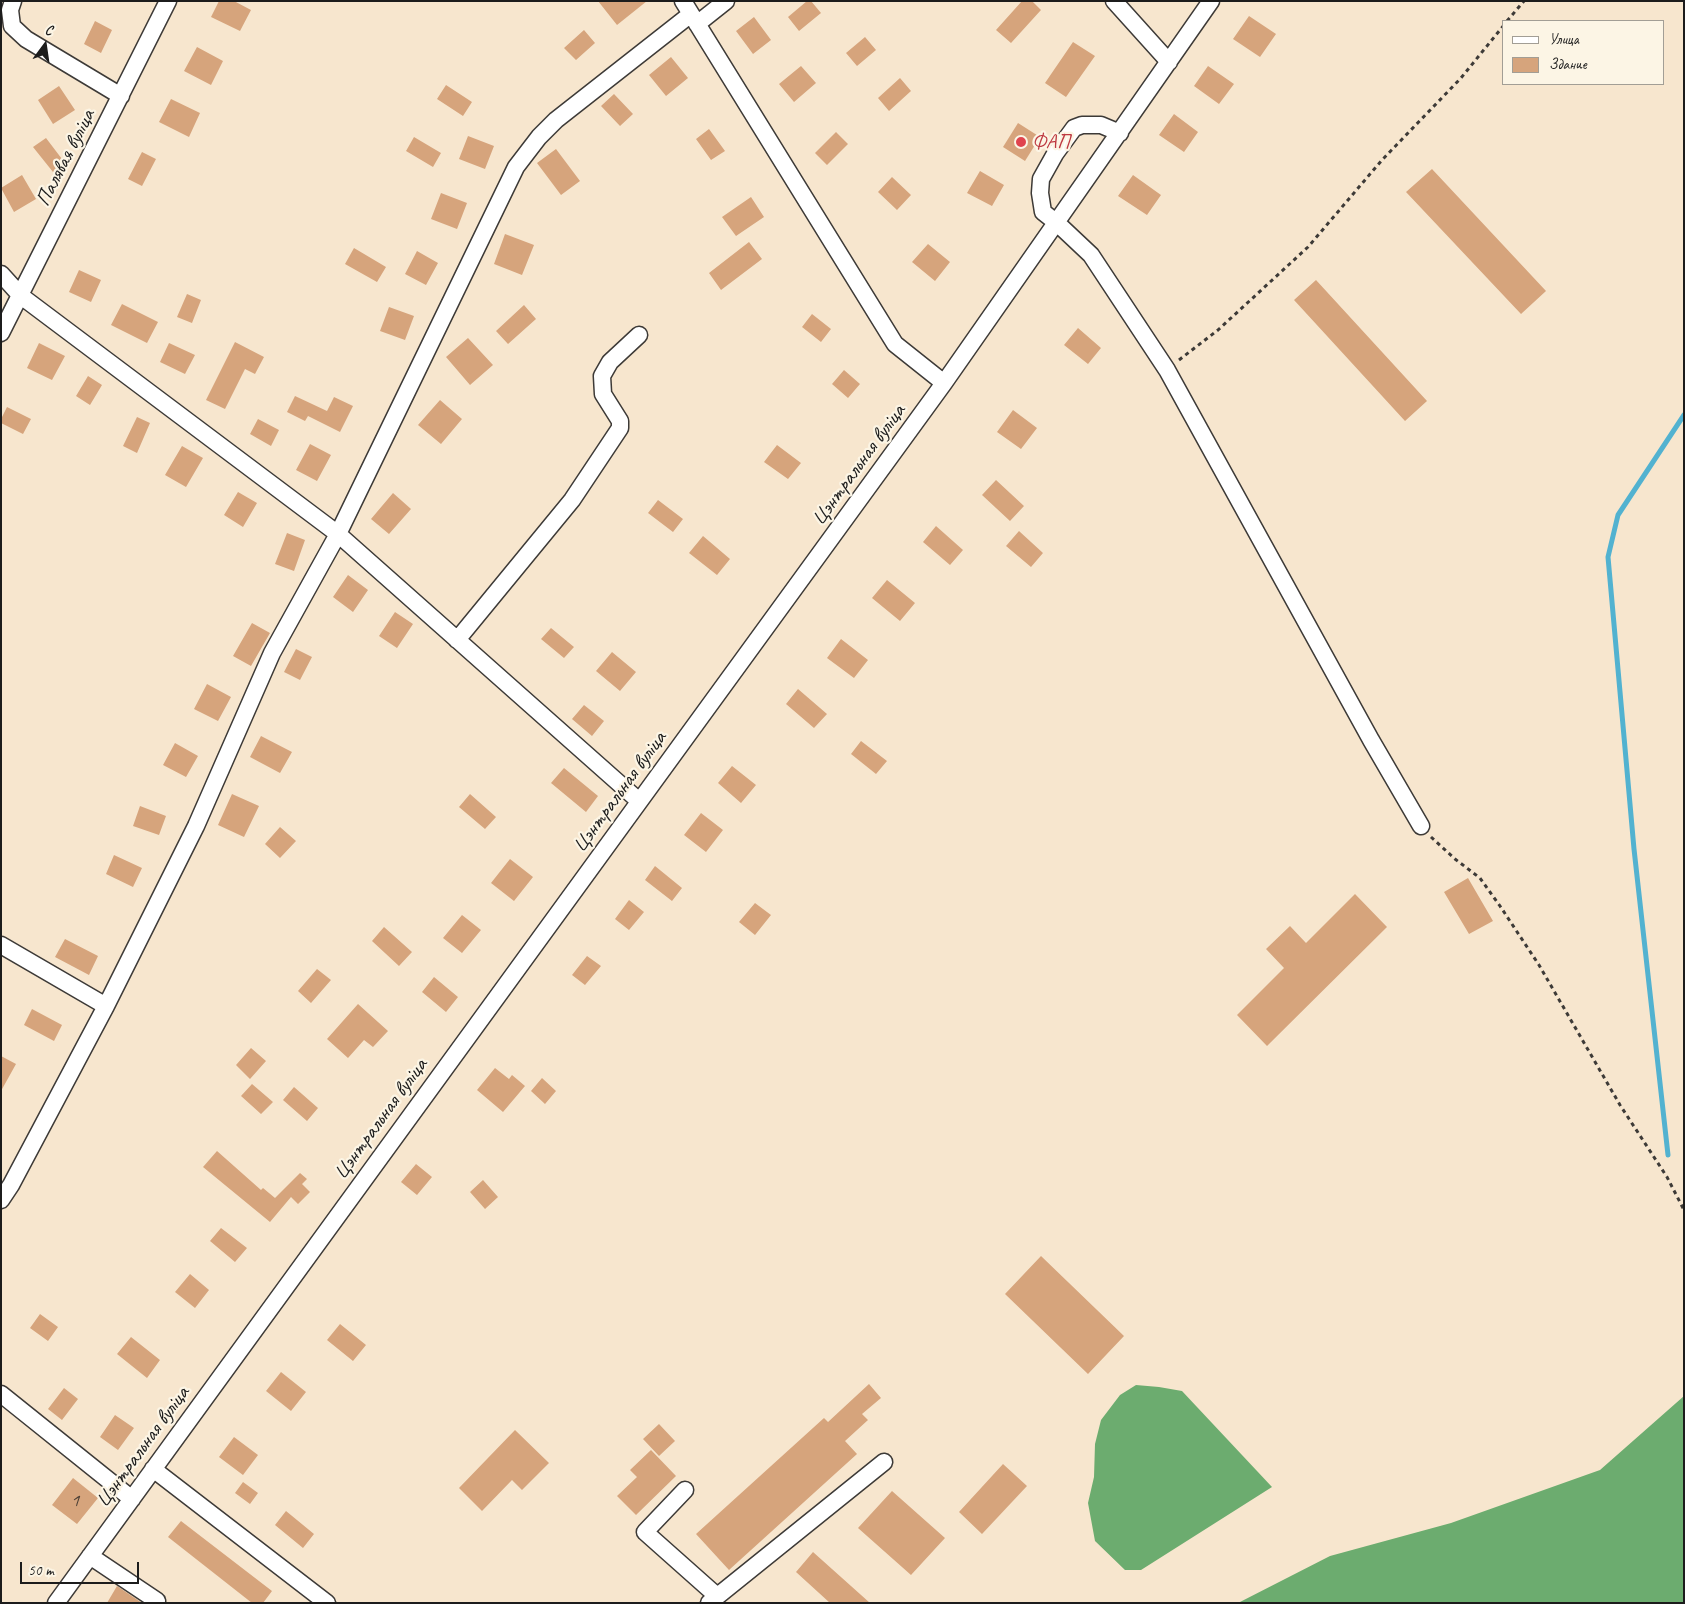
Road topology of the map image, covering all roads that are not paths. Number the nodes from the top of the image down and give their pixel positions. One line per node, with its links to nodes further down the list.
1 (13, 1): 8 (street)
2 (168, 1): 8 (street, Палявая вуліца)
3 (726, 1): 6 (street)
4 (1114, 1): 7 (street)
5 (1211, 1): 7 (street, Цэнтральная вуліца)
6 (690, 13): 15 (street); 16 (street)
7 (1170, 62): 9 (street, Цэнтральная вуліца)
8 (121, 96): 12 (street, Палявая вуліца)
9 (1120, 133): 10 (street, Цэнтральная вуліца); 10 (street)
10 (1057, 223): 15 (street, Цэнтральная вуліца); 19 (street)
11 (1, 274): 12 (street)
12 (21, 296): 13 (street, Палявая вуліца); 16 (street)
13 (1, 334)
14 (639, 335): 17 (street)
15 (944, 383): 18 (street, Цэнтральная вуліца)
16 (338, 534): 17 (street); 21 (street)
17 (457, 640): 18 (street)
18 (639, 801): 25 (street, Цэнтральная вуліца)
19 (1421, 826)
20 (1, 946): 21 (street)
21 (106, 1006): 22 (street)
22 (1, 1200)
23 (1, 1394): 27 (street)
24 (884, 1462): 29 (street)
25 (153, 1468): 27 (street, Цэнтральная вуліца); 32 (street)
26 (685, 1490): 29 (street)
27 (132, 1499): 28 (street, Цэнтральная вуліца)
28 (90, 1556): 30 (street); 31 (street, Цэнтральная вуліца)
29 (713, 1600)
30 (157, 1601)
31 (56, 1603)
32 (327, 1603)

